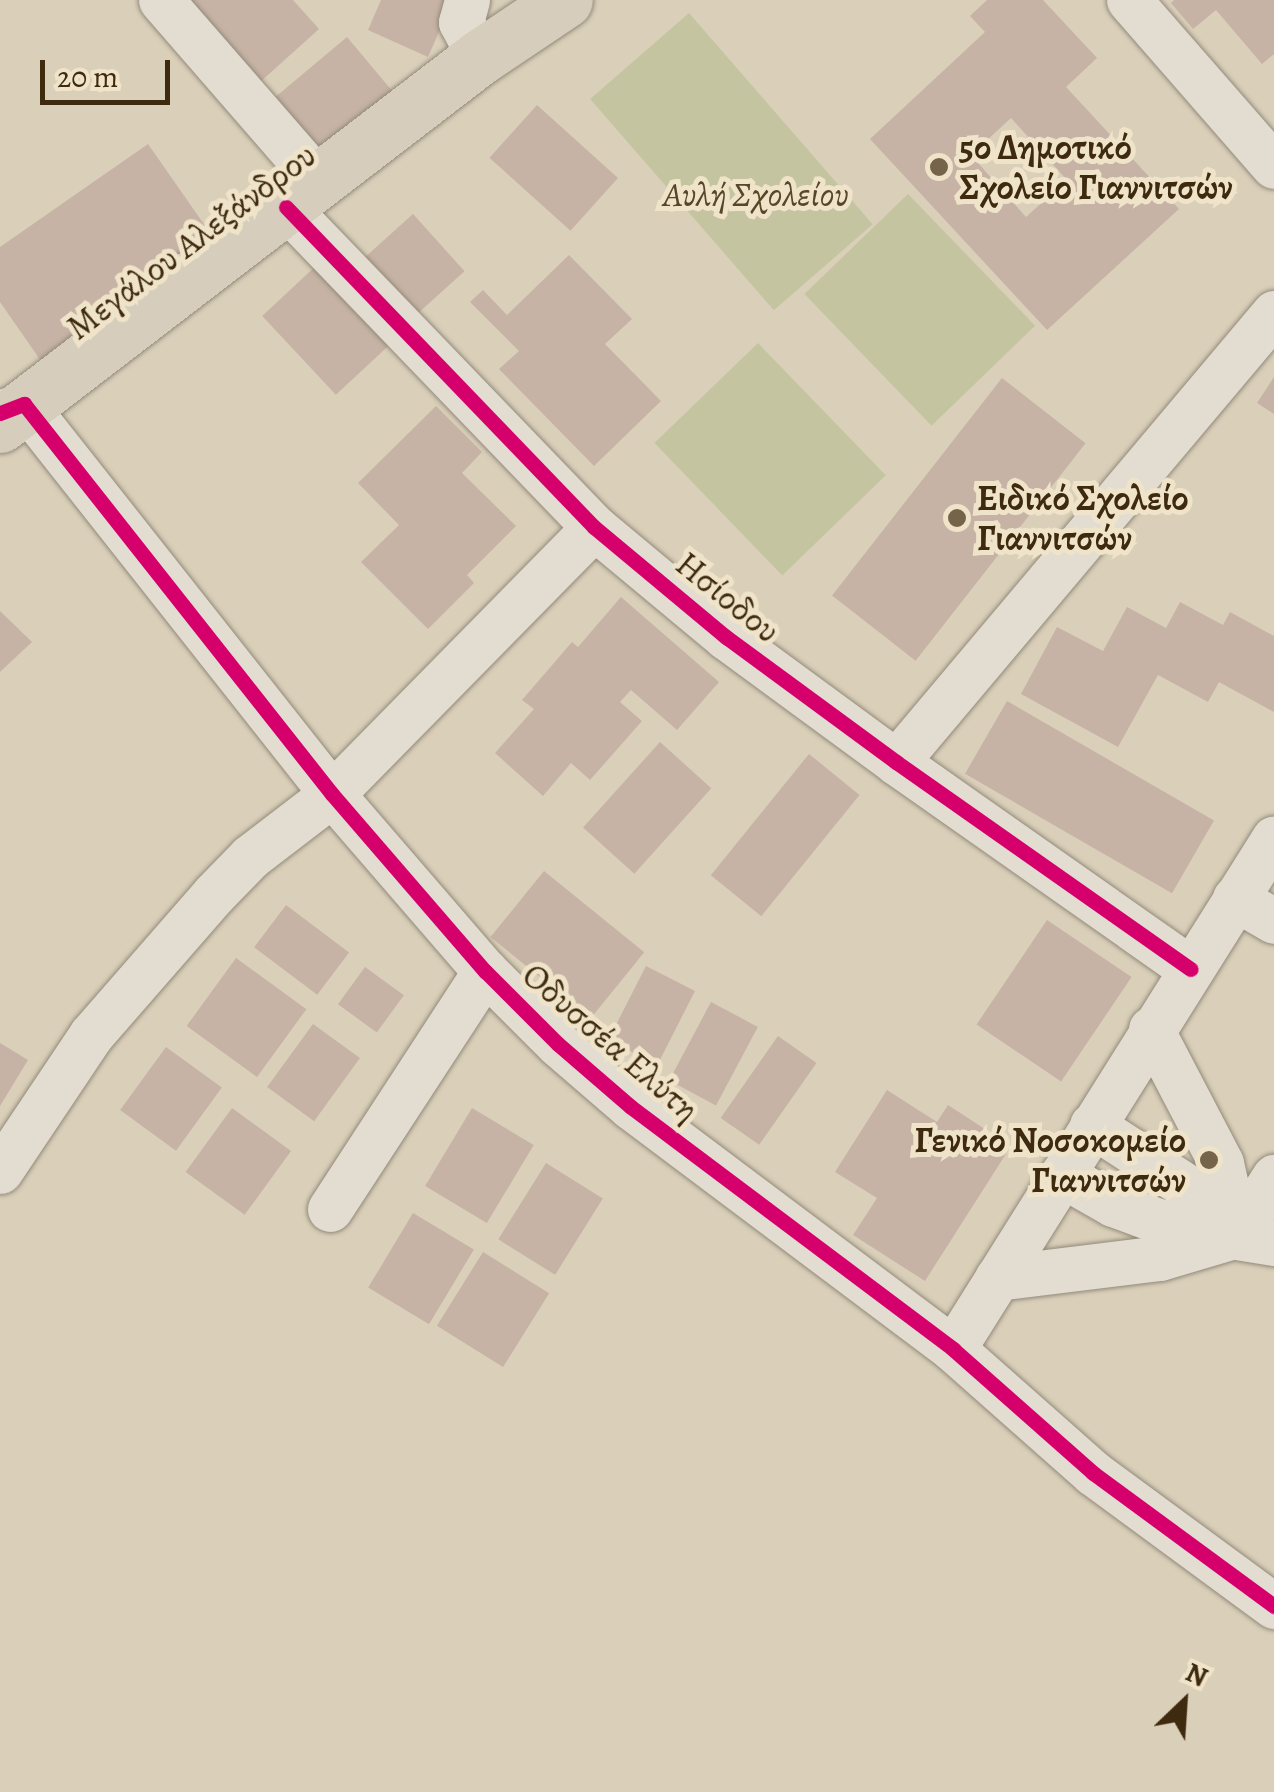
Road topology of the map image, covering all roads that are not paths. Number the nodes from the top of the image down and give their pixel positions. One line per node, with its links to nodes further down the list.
1 (161, 0): 7 (street, Ησίοδου)
2 (467, 0): 5 (street)
3 (565, 0): 5 (main road, Μεγάλου Αλεξάνδρου)
4 (1128, 0): 6 (street)
5 (480, 57): 7 (main road, Μεγάλου Αλεξάνδρου)
6 (1274, 166)
7 (303, 195): 9 (main road, Μεγάλου Αλεξάνδρου); 10 (street, Ησίοδου)
8 (1274, 314): 11 (street)
9 (8, 414): 12 (street, Οδυσσέα Ελύτη)
10 (594, 527): 11 (street, Ησίοδου); 12 (street)
11 (896, 762): 16 (street, Ησίοδου)
12 (332, 794): 17 (street, Οδυσσέα Ελύτη); 20 (street)
13 (1274, 838): 14 (street)
14 (1235, 898): 15 (street); 16 (street)
15 (1274, 920)
16 (1190, 968): 18 (street)
17 (485, 971): 23 (street); 26 (street, Οδυσσέα Ελύτη)
18 (1152, 1030): 19 (street); 24 (street)
19 (1092, 1126): 21 (street); 24 (street)
20 (0, 1171)
21 (1062, 1175): 24 (street); 25 (street)
22 (1274, 1177): 24 (street)
23 (330, 1209)
24 (1256, 1239): 25 (street)
25 (997, 1278): 26 (street)
26 (953, 1349): 27 (street, Οδυσσέα Ελύτη)
27 (1274, 1606)

